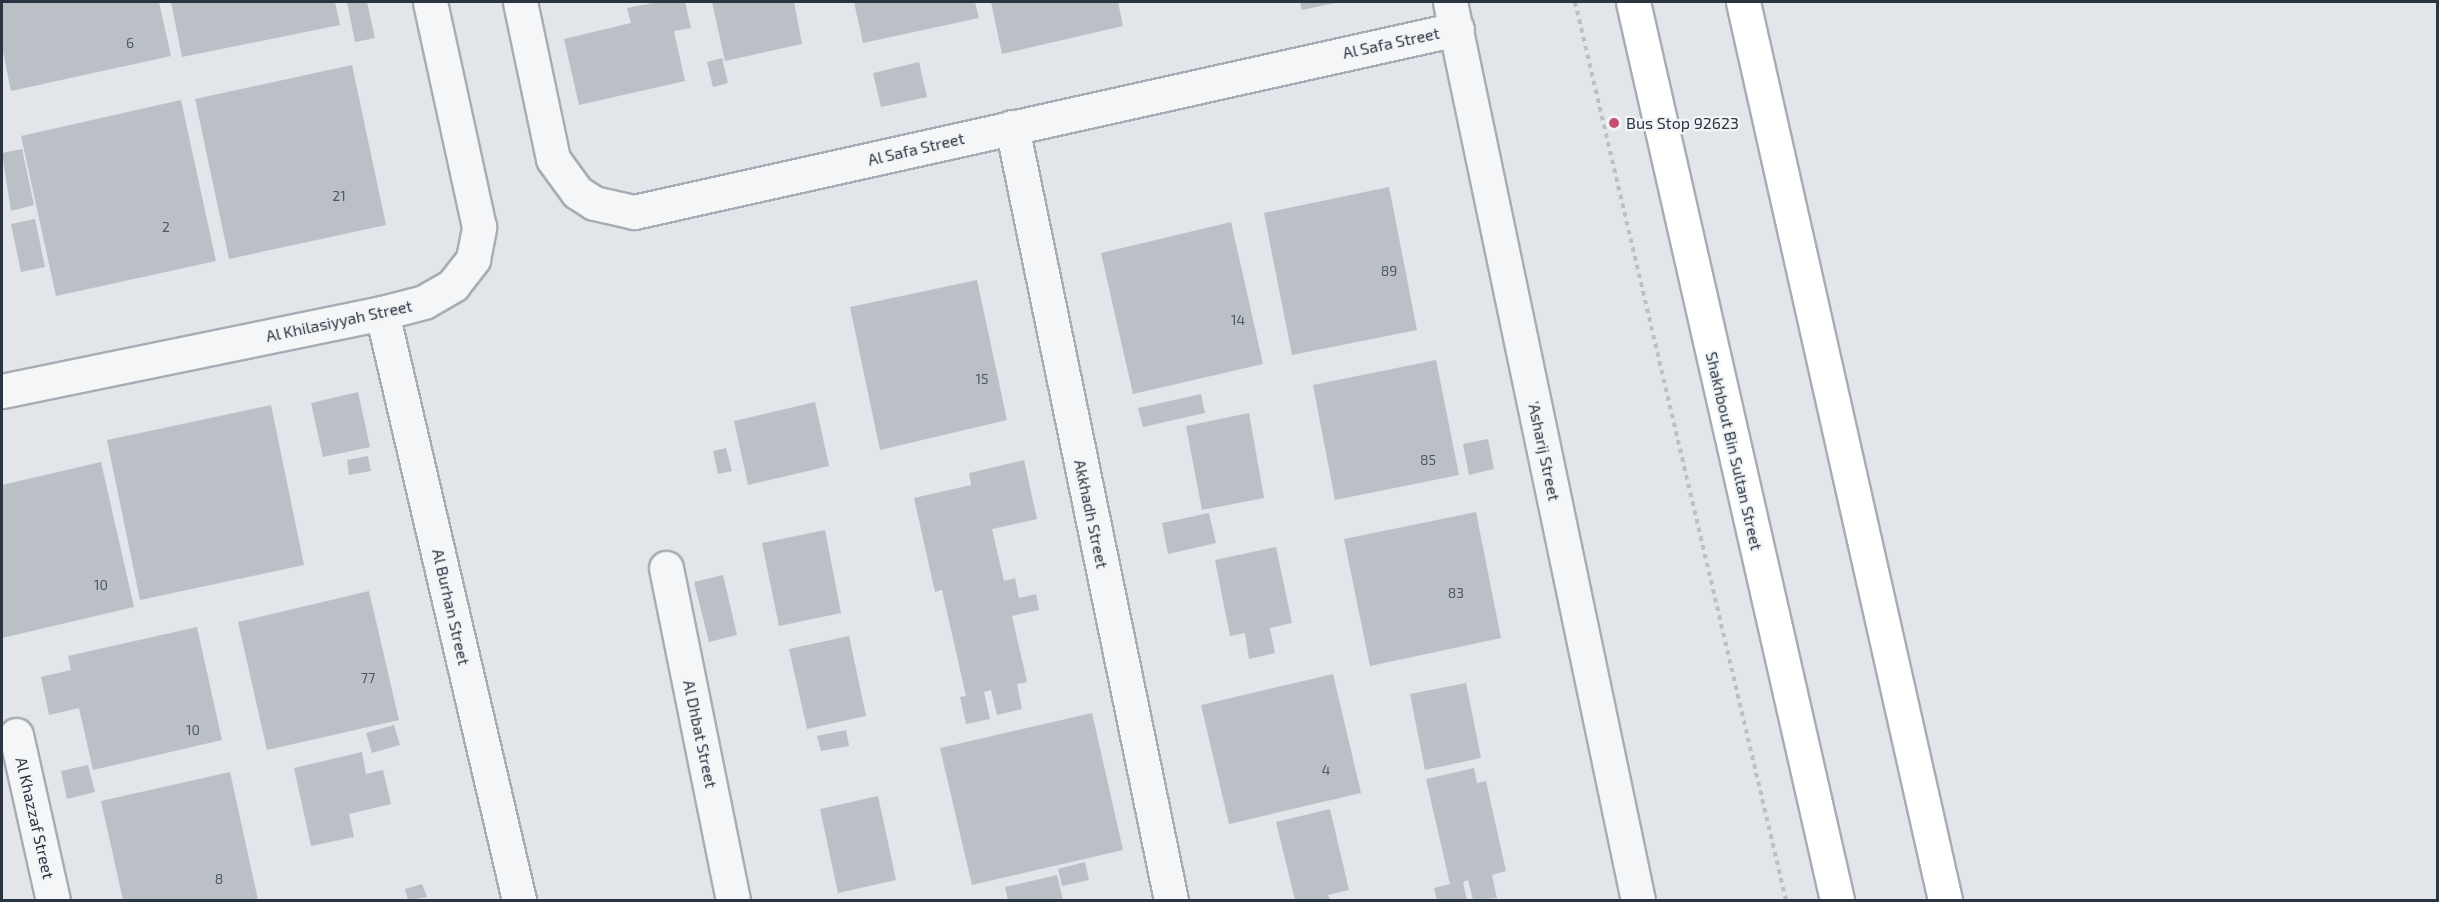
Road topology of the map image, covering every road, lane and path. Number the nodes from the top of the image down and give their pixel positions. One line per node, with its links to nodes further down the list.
1 (430, 2): 8 (street, Al Khilasiyyah Street)
2 (520, 2): 7 (street, Al Safa Street)
3 (1575, 2): 17 (path)
4 (1633, 2): 18 (main road, Shakhbout Bin Sultan Street)
5 (1743, 2): 19 (main road)
6 (1453, 15): 7 (street, Al Safa Street); 16 (street, 'Asharij Street)
7 (1011, 127): 15 (street, Akkhadh Street)
8 (382, 313): 9 (street, Al Khilasiyyah Street); 13 (street, Al Burhan Street)
9 (2, 391)
10 (666, 568): 14 (street, Al Dhbat Street)
11 (16, 735): 12 (street, Al Khazzaf Street)
12 (53, 900)
13 (519, 900)
14 (733, 900)
15 (1171, 900)
16 (1638, 900)
17 (1786, 900)
18 (1837, 900)
19 (1945, 900)

